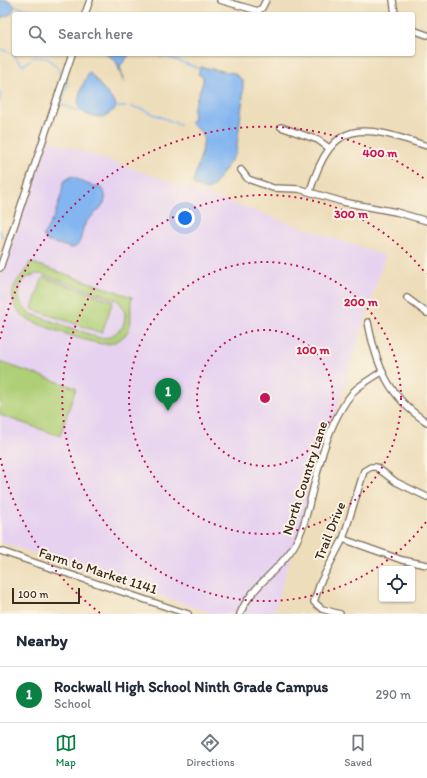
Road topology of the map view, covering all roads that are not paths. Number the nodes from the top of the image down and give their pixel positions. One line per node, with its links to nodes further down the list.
1 (90, 0): 5 (street)
2 (220, 0): 3 (street)
3 (266, 0)
4 (393, 0): 6 (street)
5 (87, 12)
6 (395, 12)
7 (415, 31): 8 (street)
8 (427, 35)
9 (71, 56): 16 (street)
10 (281, 127): 12 (street)
11 (427, 146): 12 (street)
12 (329, 148): 14 (street)
13 (241, 170): 14 (street)
14 (310, 191): 15 (street)
15 (427, 221)
16 (0, 268)
17 (407, 298): 18 (street)
18 (427, 313)
19 (368, 322): 20 (street)
20 (381, 372): 21 (street); 27 (street, North Country Lane)
21 (427, 422)
22 (427, 497): 23 (street, Trail Drive)
23 (343, 539): 25 (street); 28 (street, Trail Drive)
24 (0, 551): 26 (street, Farm to Market 1141)
25 (427, 565)
26 (188, 614)
27 (240, 614)
28 (340, 614)

